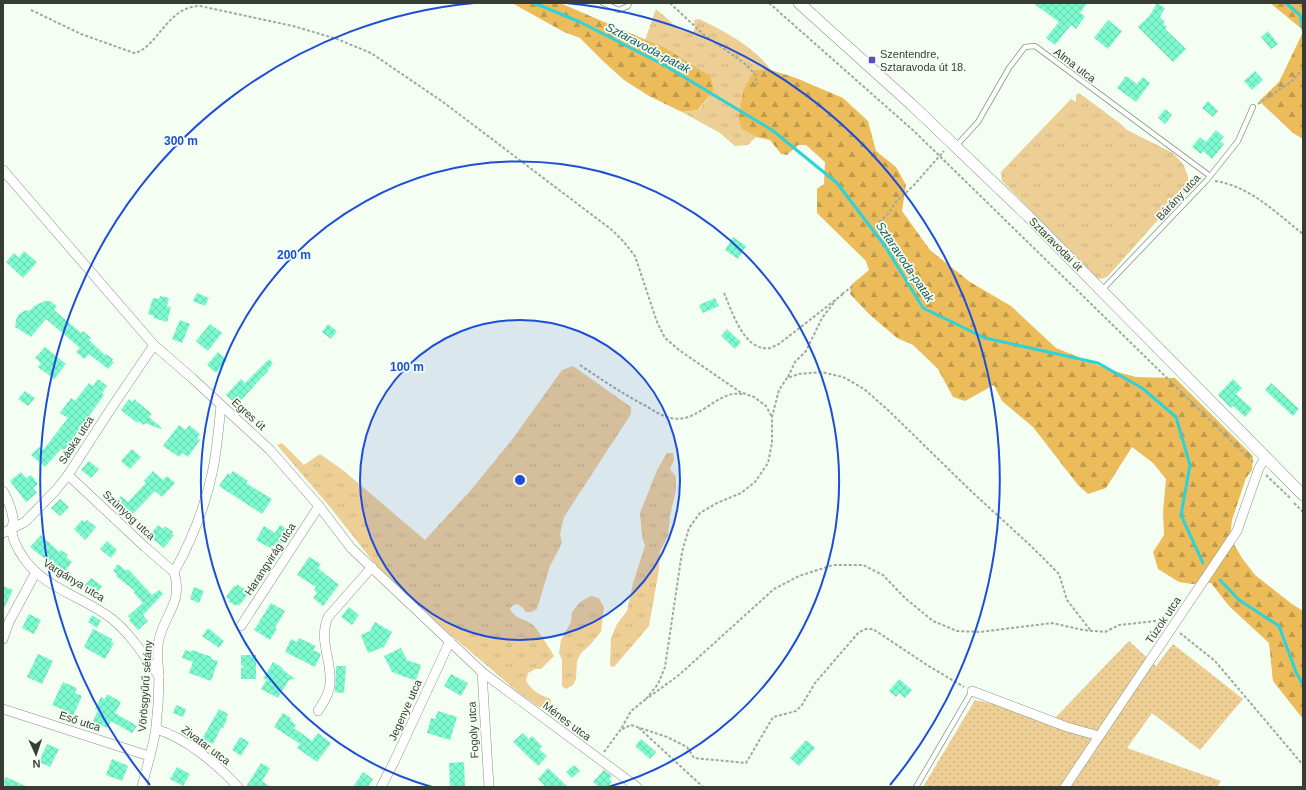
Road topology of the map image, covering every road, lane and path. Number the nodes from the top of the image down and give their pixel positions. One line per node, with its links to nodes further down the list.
1 (603, 3): 2 (lane)
2 (629, 3)
3 (670, 3): 8 (path)
4 (769, 3): 11 (path)
5 (799, 3): 10 (street, Sztaravodai út)
6 (31, 10): 23 (path)
7 (1303, 69): 9 (path)
8 (757, 85)
9 (1253, 107): 13 (lane, Bárány utca)
10 (954, 144): 11 (path); 13 (lane, Alma utca); 17 (street, Sztaravodai út)
11 (939, 157): 14 (path); 27 (path)
12 (3, 170): 20 (street, Egres út)
13 (1208, 178): 15 (path); 17 (lane, Bárány utca)
14 (879, 222)
15 (1303, 234)
16 (852, 286): 19 (path)
17 (1102, 290): 26 (street, Sztaravodai út)
18 (724, 293): 19 (path)
19 (843, 294): 22 (path)
20 (154, 345): 24 (street, Egres út); 28 (street, Sáska utca)
21 (580, 365): 23 (path)
22 (787, 378): 25 (path); 42 (path)
23 (747, 395): 25 (path)
24 (221, 405): 31 (street, Egres út); 37 (street)
25 (772, 418): 48 (path)
26 (1265, 458): 27 (street, Túzok utca); 30 (street, Sztaravodai út)
27 (1259, 468): 32 (path); 38 (street, Túzok utca)
28 (68, 475): 33 (street, Sáska utca); 37 (street, Szúnyog utca)
29 (3, 491): 33 (street, Vargánya utca)
30 (1303, 495)
31 (319, 506): 35 (street, Egres út); 40 (street, Harangvirág utca)
32 (1303, 512)
33 (12, 529): 34 (street, Sáska utca); 36 (street, Vargánya utca)
34 (3, 534)
35 (372, 567): 44 (street, Egres út); 50 (street)
36 (36, 572): 39 (street); 46 (street, Vargánya utca)
37 (174, 572): 46 (street, Vörösgyűrű sétány)
38 (1180, 617): 41 (street, Túzok utca); 42 (path)
39 (6, 621): 43 (street)
40 (241, 626)
41 (1173, 627): 54 (street, Túzok utca); 57 (path)
42 (1091, 631): 48 (path)
43 (3, 639)
44 (450, 641): 45 (street, Egres út); 60 (street, Jegenye utca)
45 (482, 672): 55 (street, Ménes utca); 61 (street, Fogoly utca)
46 (159, 676): 52 (street, Vörösgyűrű sétány)
47 (972, 691): 51 (path); 54 (street); 64 (lane)
48 (646, 699): 53 (path)
49 (3, 709): 56 (street, Eső utca)
50 (318, 711)
51 (638, 727): 53 (path); 63 (path)
52 (156, 729): 56 (street, Vörösgyűrű sétány); 59 (street, Zivatar utca)
53 (621, 729): 55 (path)
54 (1099, 736): 65 (street, Túzok utca)
55 (592, 755): 62 (street, Ménes utca)
56 (149, 756): 58 (street, Vörösgyűrű sétány)
57 (1303, 765)
58 (142, 787)
59 (238, 787)
60 (381, 787)
61 (489, 787)
62 (637, 787)
63 (703, 787)
64 (916, 787)
65 (1065, 787)

